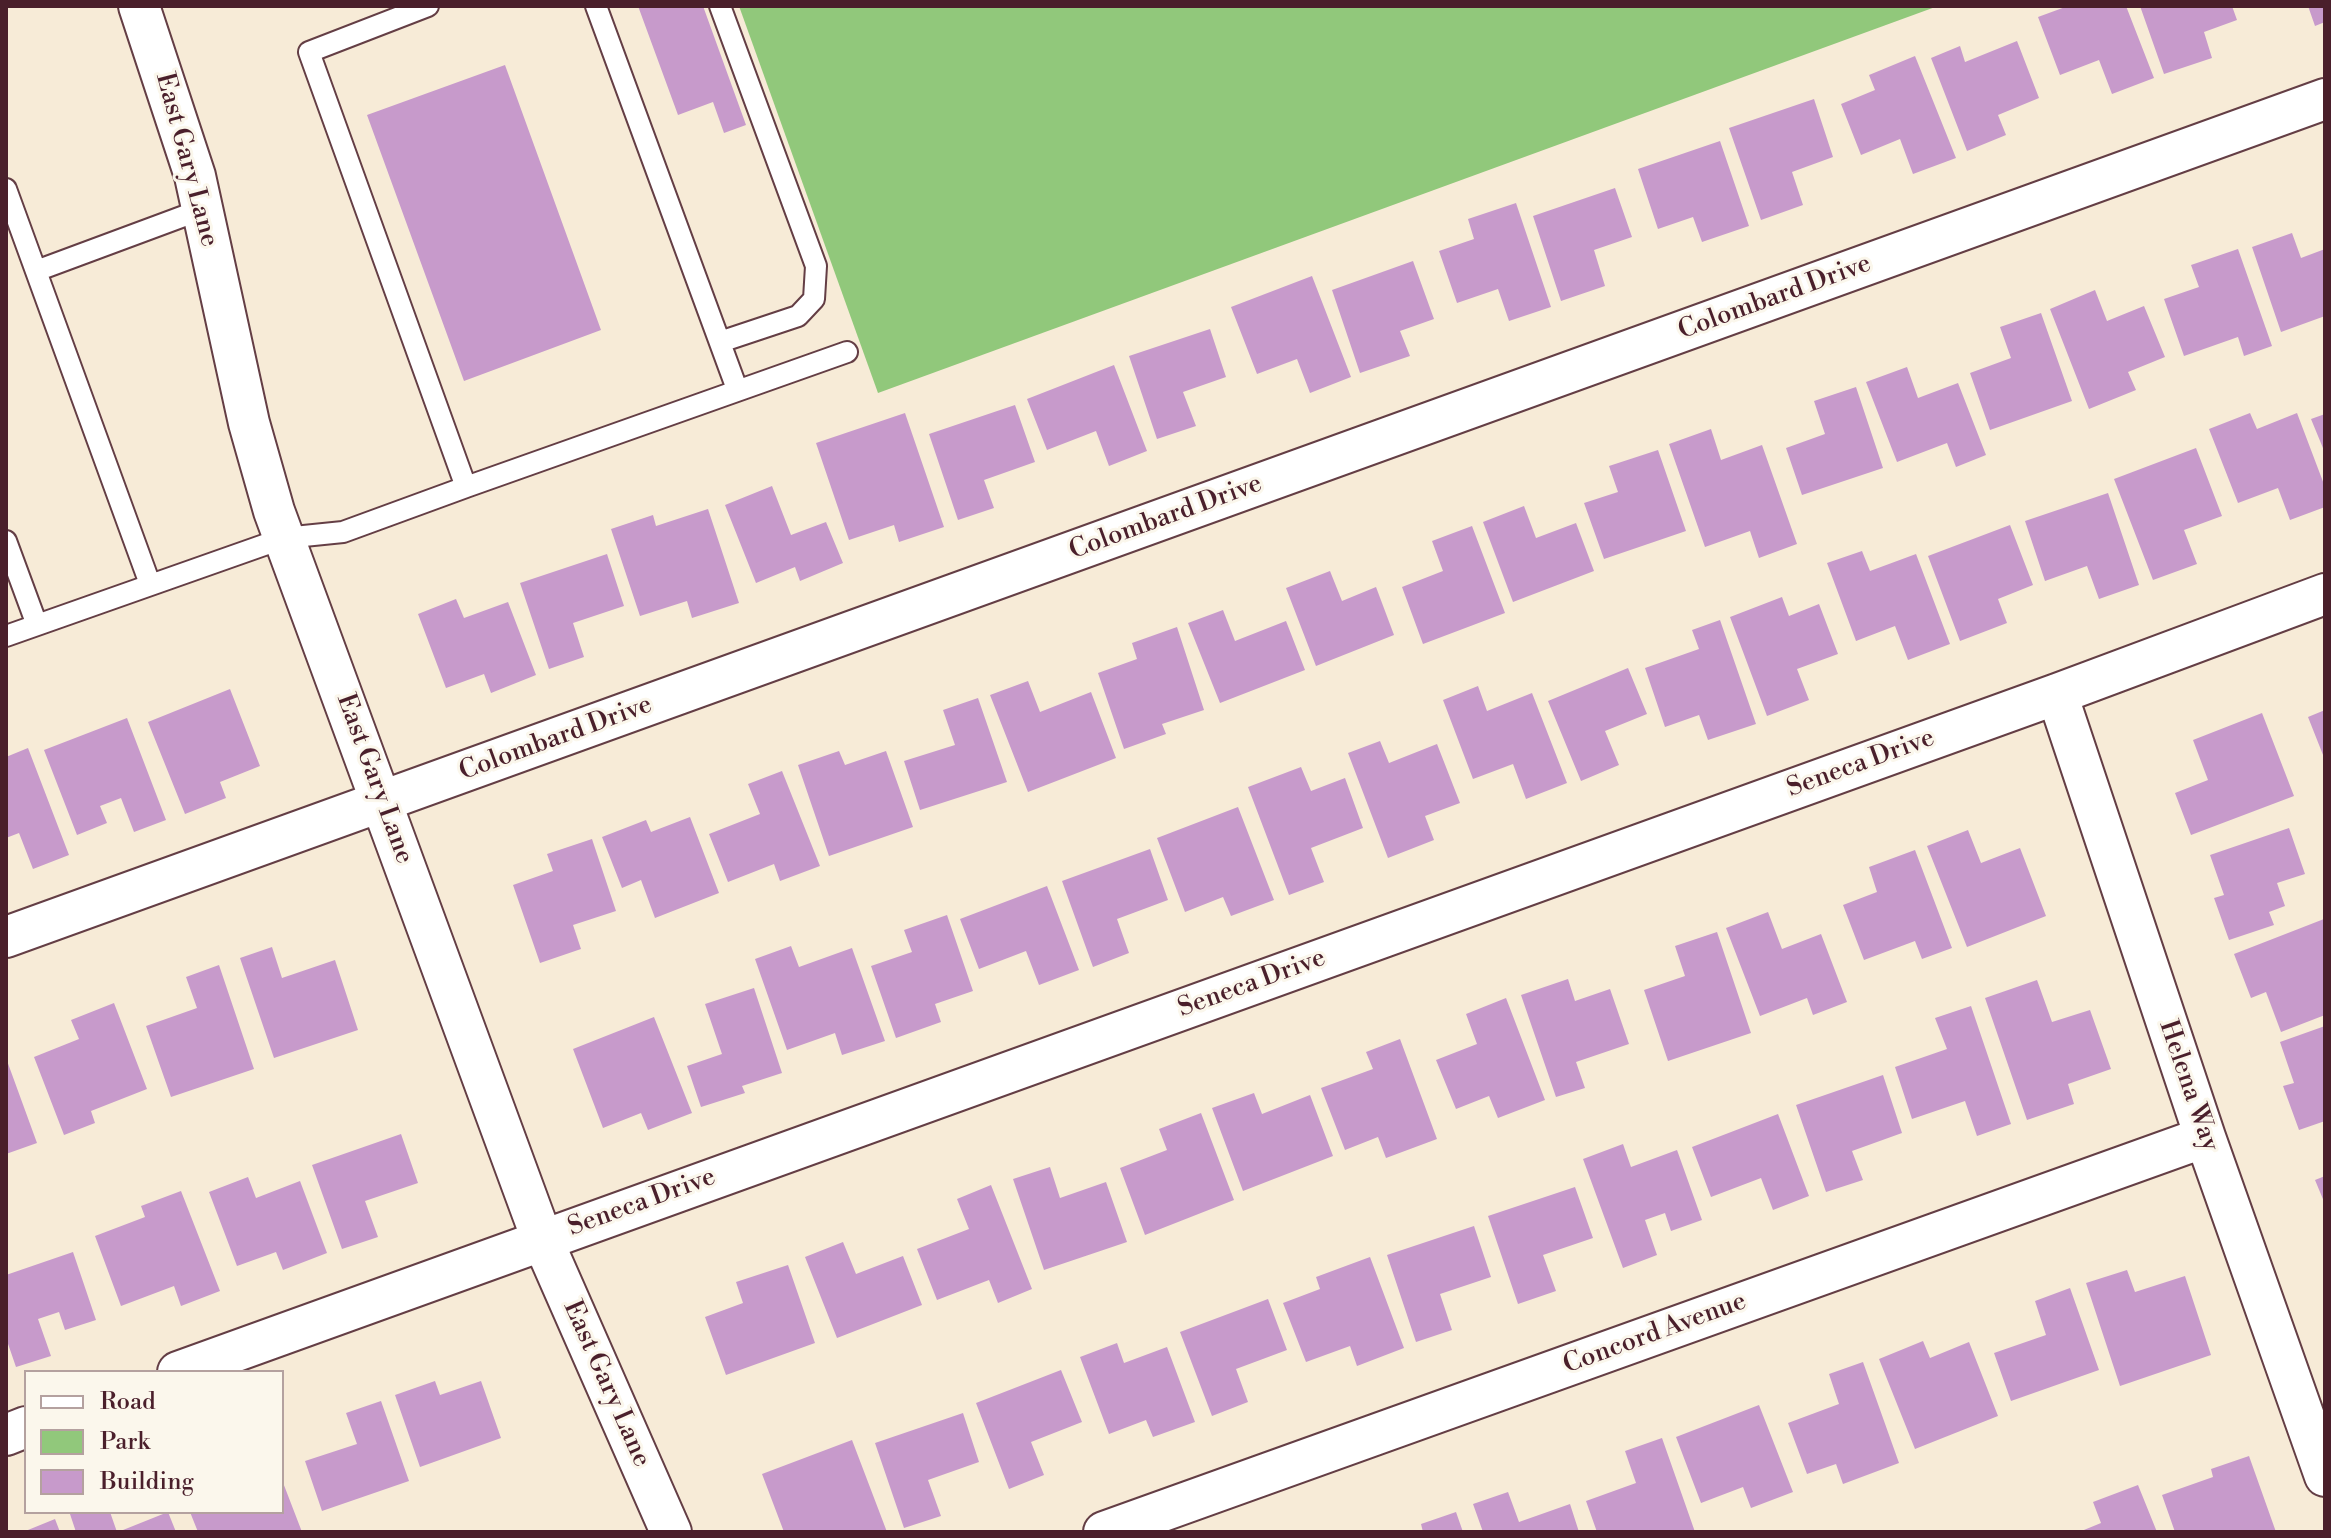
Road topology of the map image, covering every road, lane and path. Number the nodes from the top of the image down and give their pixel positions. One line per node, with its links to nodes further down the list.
1 (139, 6): 7 (street, East Gary Lane)
2 (428, 6): 12 (lane)
3 (596, 6): 9 (lane)
4 (720, 6): 9 (lane)
5 (2325, 99): 20 (street, Colombard Drive)
6 (6, 189): 8 (lane)
7 (203, 209): 8 (lane); 13 (street, East Gary Lane)
8 (36, 271): 15 (lane)
9 (720, 342): 11 (lane)
10 (847, 352): 11 (lane)
11 (737, 389): 12 (lane)
12 (466, 487): 13 (lane)
13 (284, 538): 15 (lane); 20 (street, East Gary Lane)
14 (6, 541): 17 (lane)
15 (150, 584): 17 (lane)
16 (2325, 594): 19 (street, Seneca Drive)
17 (37, 625): 18 (lane)
18 (6, 636)
19 (2057, 694): 22 (street, Helena Way); 23 (street, Seneca Drive)
20 (382, 801): 21 (street, Colombard Drive); 23 (street, East Gary Lane)
21 (6, 937)
22 (2205, 1137): 25 (street, Helena Way); 27 (street, Concord Avenue)
23 (542, 1239): 24 (street, Seneca Drive); 26 (street, East Gary Lane)
24 (183, 1370)
25 (2325, 1476)
26 (671, 1532)
27 (1104, 1532)

